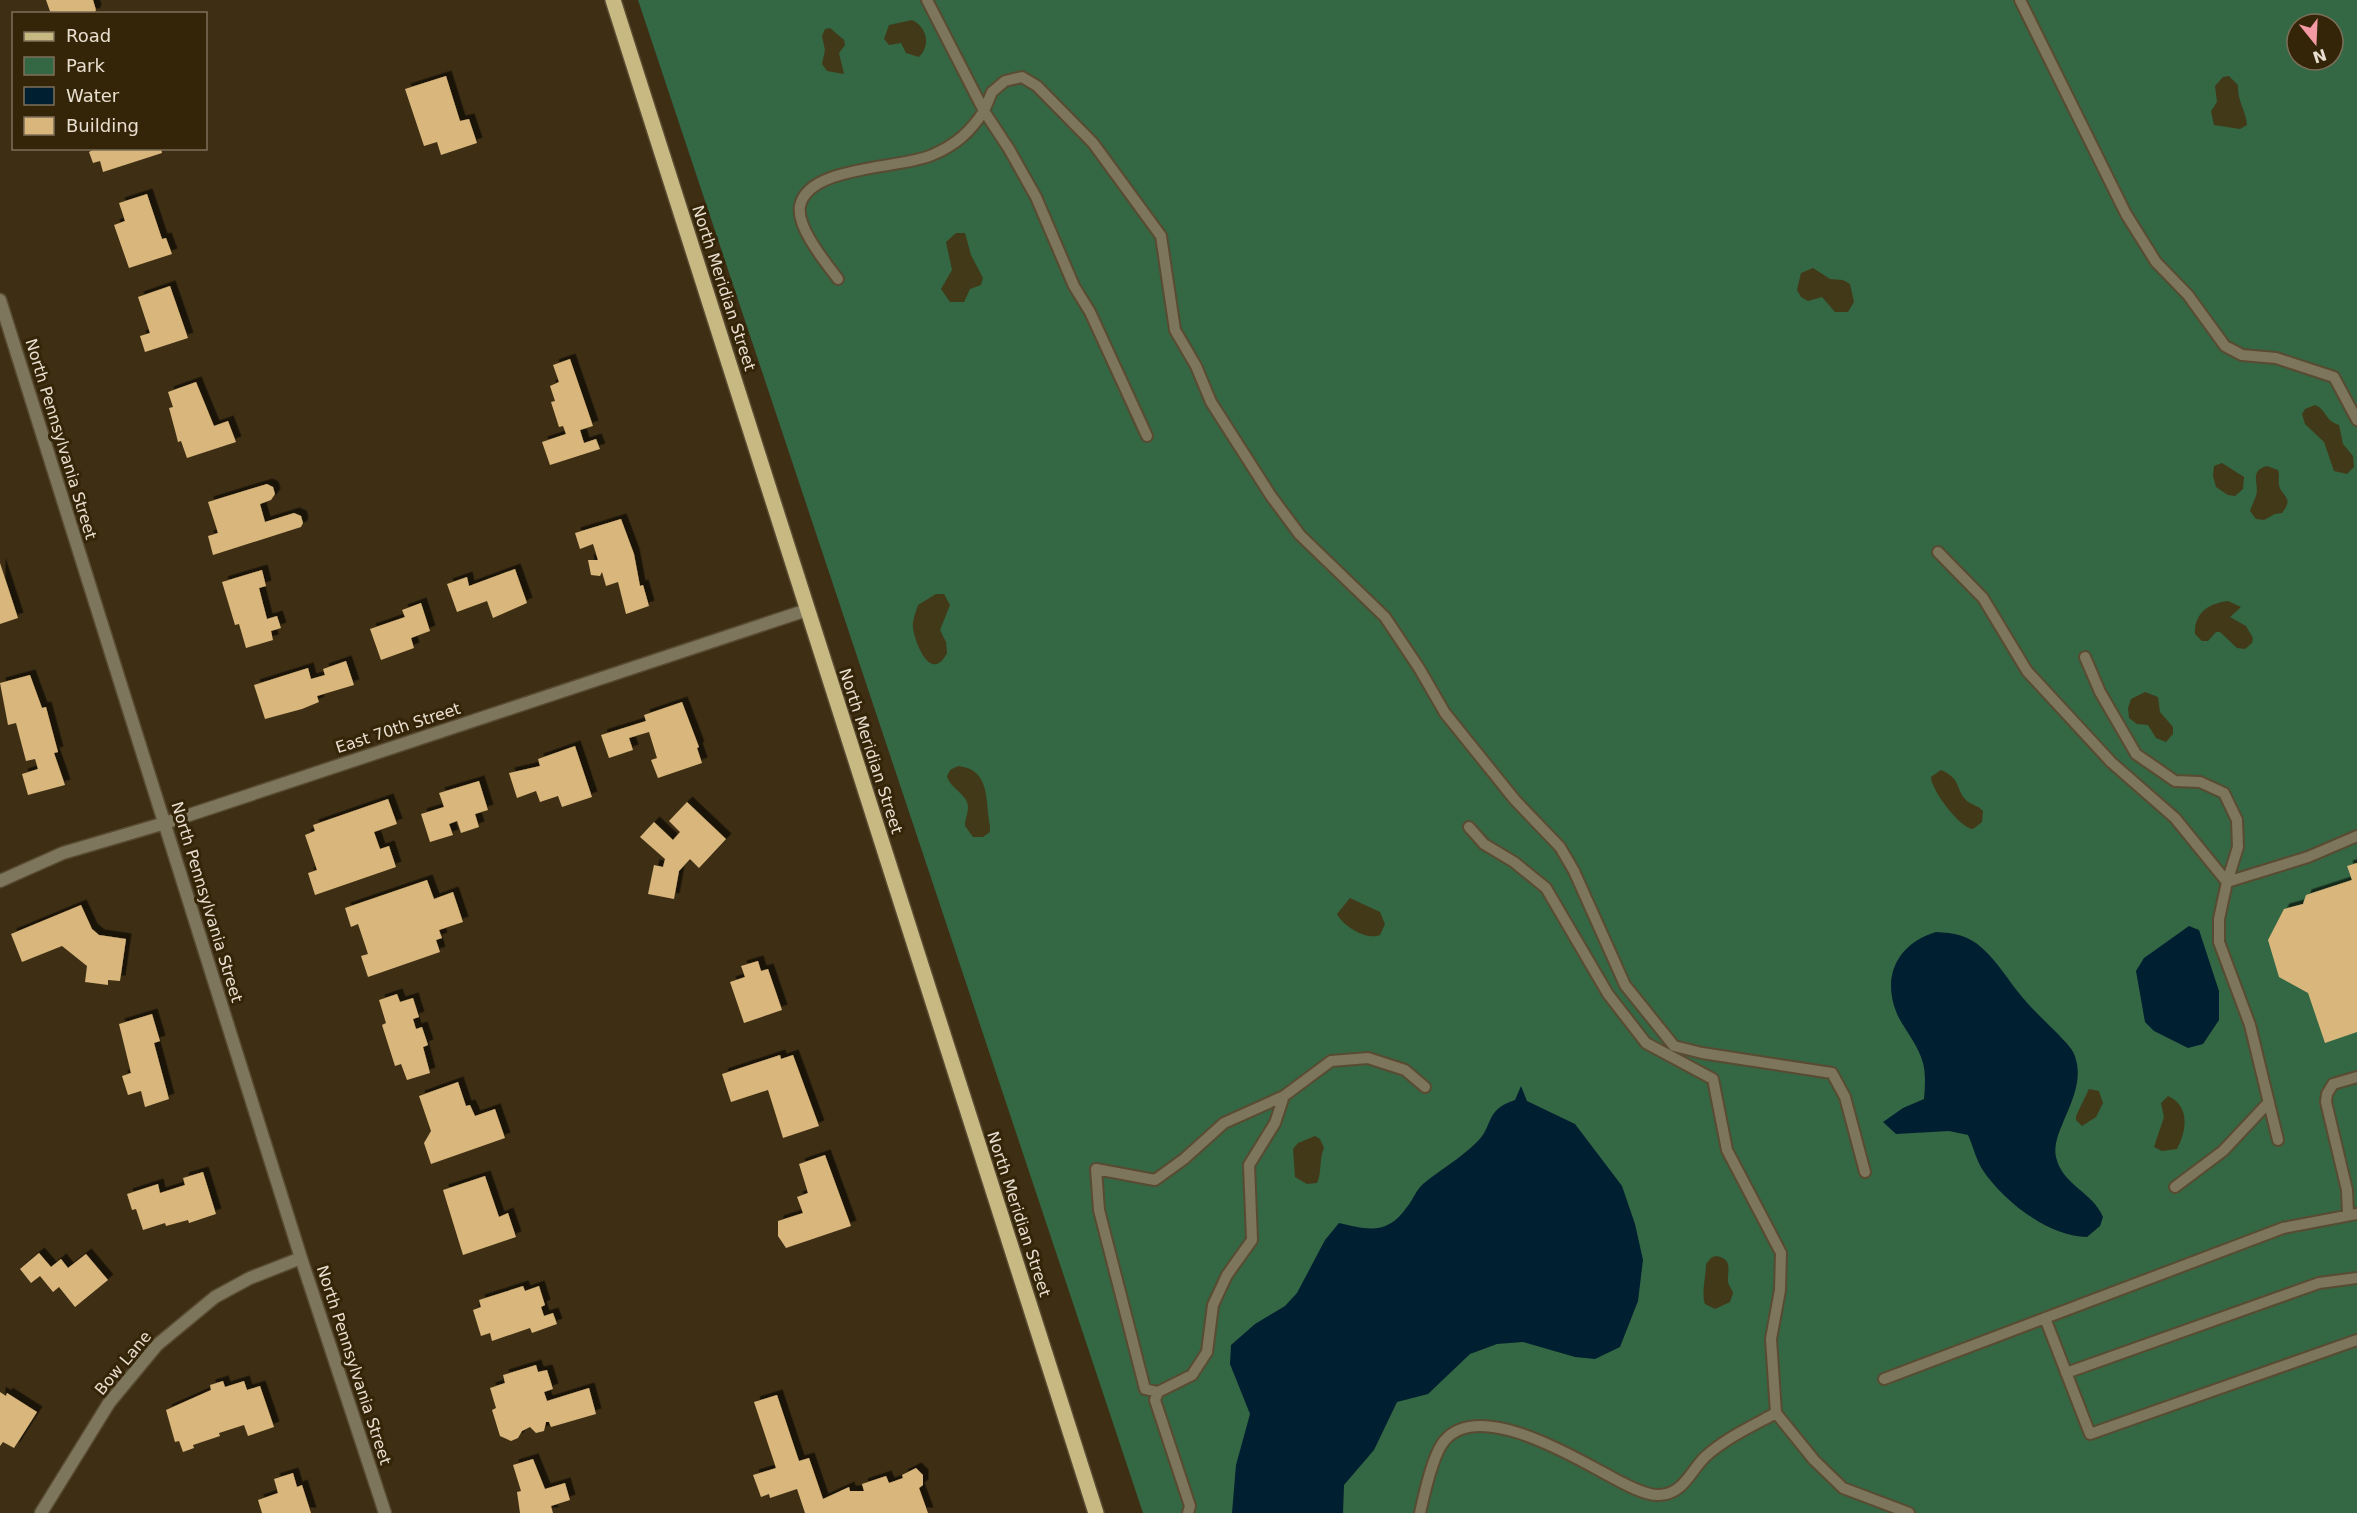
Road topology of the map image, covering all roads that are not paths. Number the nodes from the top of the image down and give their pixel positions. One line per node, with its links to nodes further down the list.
1 (613, 0): 10 (main road, North Meridian Street)
2 (927, 0): 4 (lane)
3 (2020, 0): 7 (lane)
4 (984, 111): 5 (lane); 8 (lane); 22 (lane)
5 (838, 279)
6 (0, 300): 12 (street, North Pennsylvania Street)
7 (2357, 420)
8 (1147, 436)
9 (1938, 552): 16 (lane)
10 (807, 610): 12 (street, East 70th Street); 35 (main road, North Meridian Street)
11 (2085, 657): 16 (lane)
12 (165, 823): 15 (street, East 70th Street); 25 (street, North Pennsylvania Street)
13 (1469, 827): 32 (lane)
14 (2357, 836): 16 (lane)
15 (0, 881)
16 (2227, 882): 20 (lane)
17 (2357, 1077): 24 (lane)
18 (1425, 1087): 19 (lane)
19 (1284, 1096): 31 (lane); 31 (lane)
20 (2269, 1102): 21 (lane); 23 (lane)
21 (2278, 1140)
22 (1866, 1172)
23 (2175, 1187)
24 (2353, 1214): 27 (lane)
25 (301, 1258): 33 (street, Bow Lane); 34 (street, North Pennsylvania Street)
26 (2357, 1278): 29 (lane)
27 (2044, 1318): 29 (lane); 30 (lane)
28 (2357, 1340): 29 (lane)
29 (2066, 1373)
30 (1884, 1379)
31 (1158, 1392): 36 (lane)
32 (1776, 1413): 37 (lane); 38 (lane)
33 (41, 1513)
34 (385, 1513)
35 (1096, 1513)
36 (1188, 1513)
37 (1420, 1513)
38 (1909, 1513)

